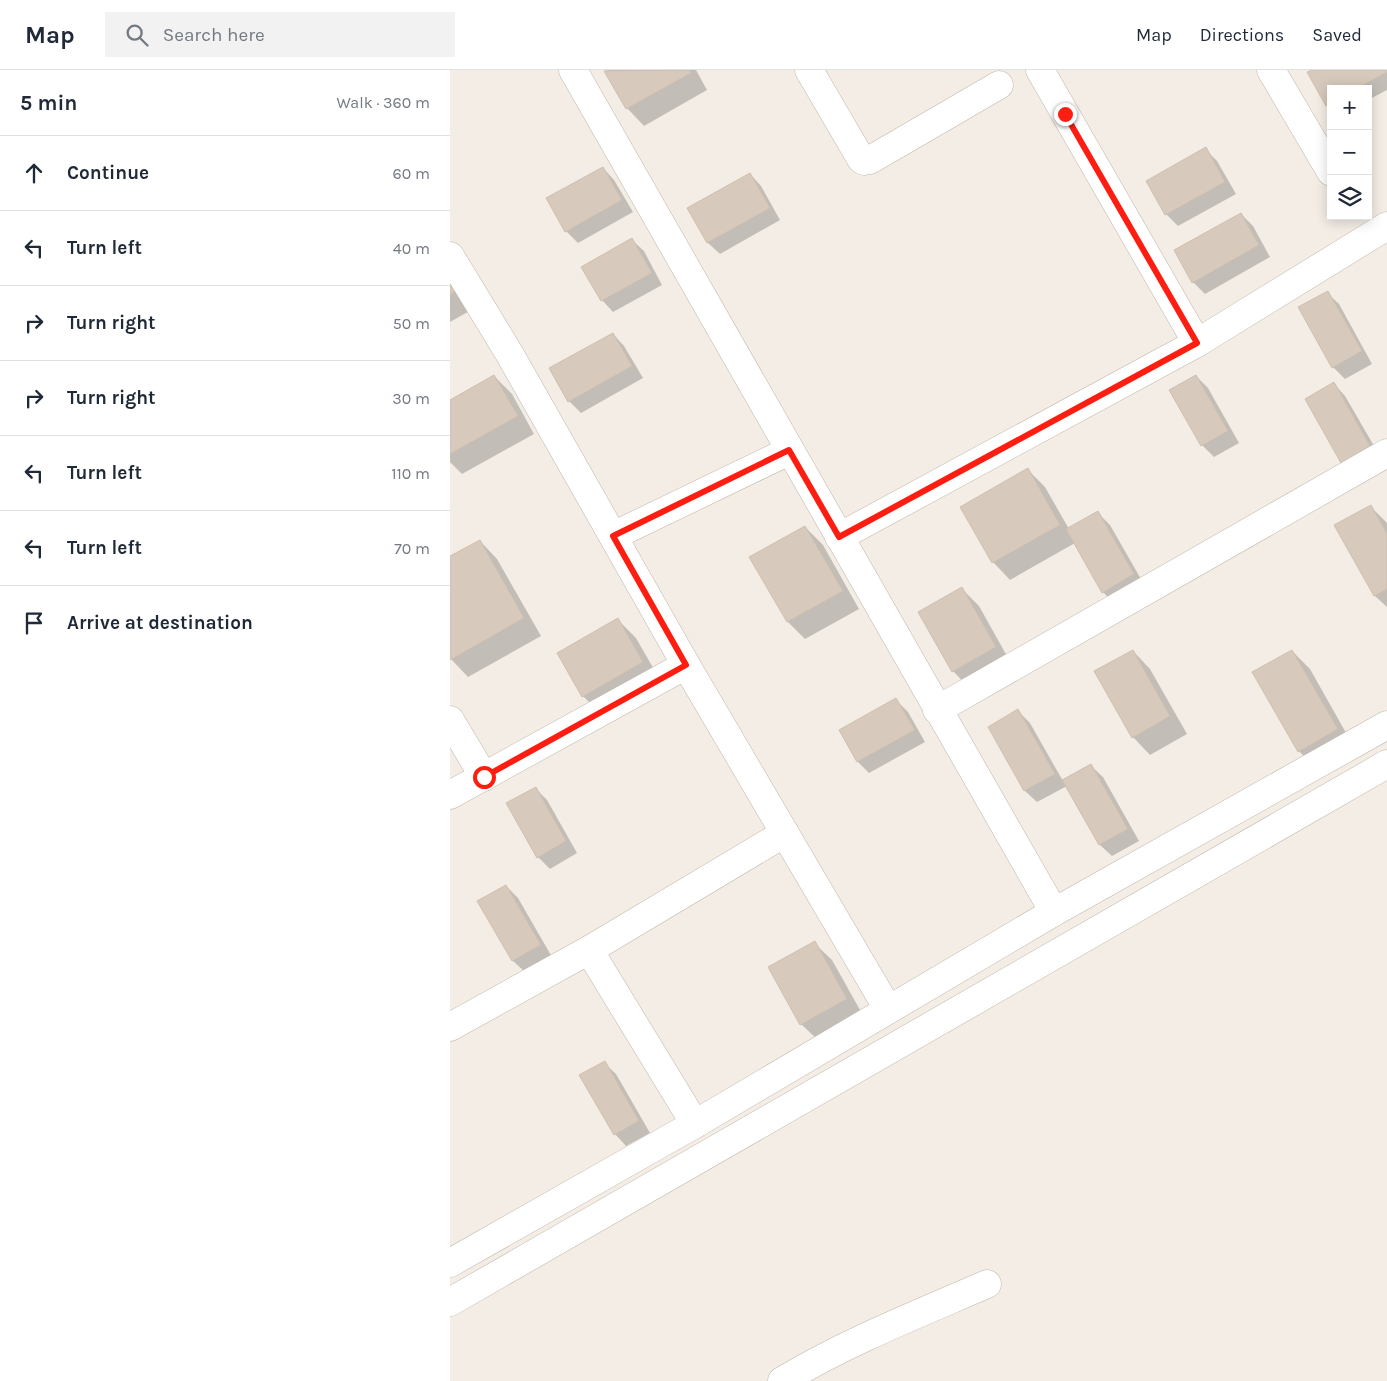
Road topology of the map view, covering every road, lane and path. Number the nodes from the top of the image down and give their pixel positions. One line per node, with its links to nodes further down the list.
1 (573, 70): 10 (street)
2 (809, 70): 5 (street)
3 (1040, 70): 9 (street)
4 (1271, 70): 6 (street)
5 (999, 85)
6 (1327, 165)
7 (1371, 226): 9 (street)
8 (450, 256): 12 (street)
9 (1197, 343): 13 (street)
10 (789, 450): 12 (street); 13 (street)
11 (1387, 453): 15 (street)
12 (613, 536): 14 (street)
13 (839, 537): 15 (street)
14 (686, 665): 19 (street); 21 (street)
15 (937, 710): 22 (street)
16 (450, 720): 19 (street)
17 (1387, 725): 22 (street)
18 (1387, 764): 29 (street)
19 (484, 777): 20 (street)
20 (450, 795)
21 (786, 833): 23 (street); 24 (street)
22 (1054, 912): 24 (street)
23 (589, 950): 25 (street); 26 (street)
24 (888, 1009): 26 (street)
25 (450, 1027)
26 (695, 1124): 27 (street)
27 (450, 1263)
28 (987, 1284): 30 (street)
29 (450, 1302)
30 (782, 1381)

